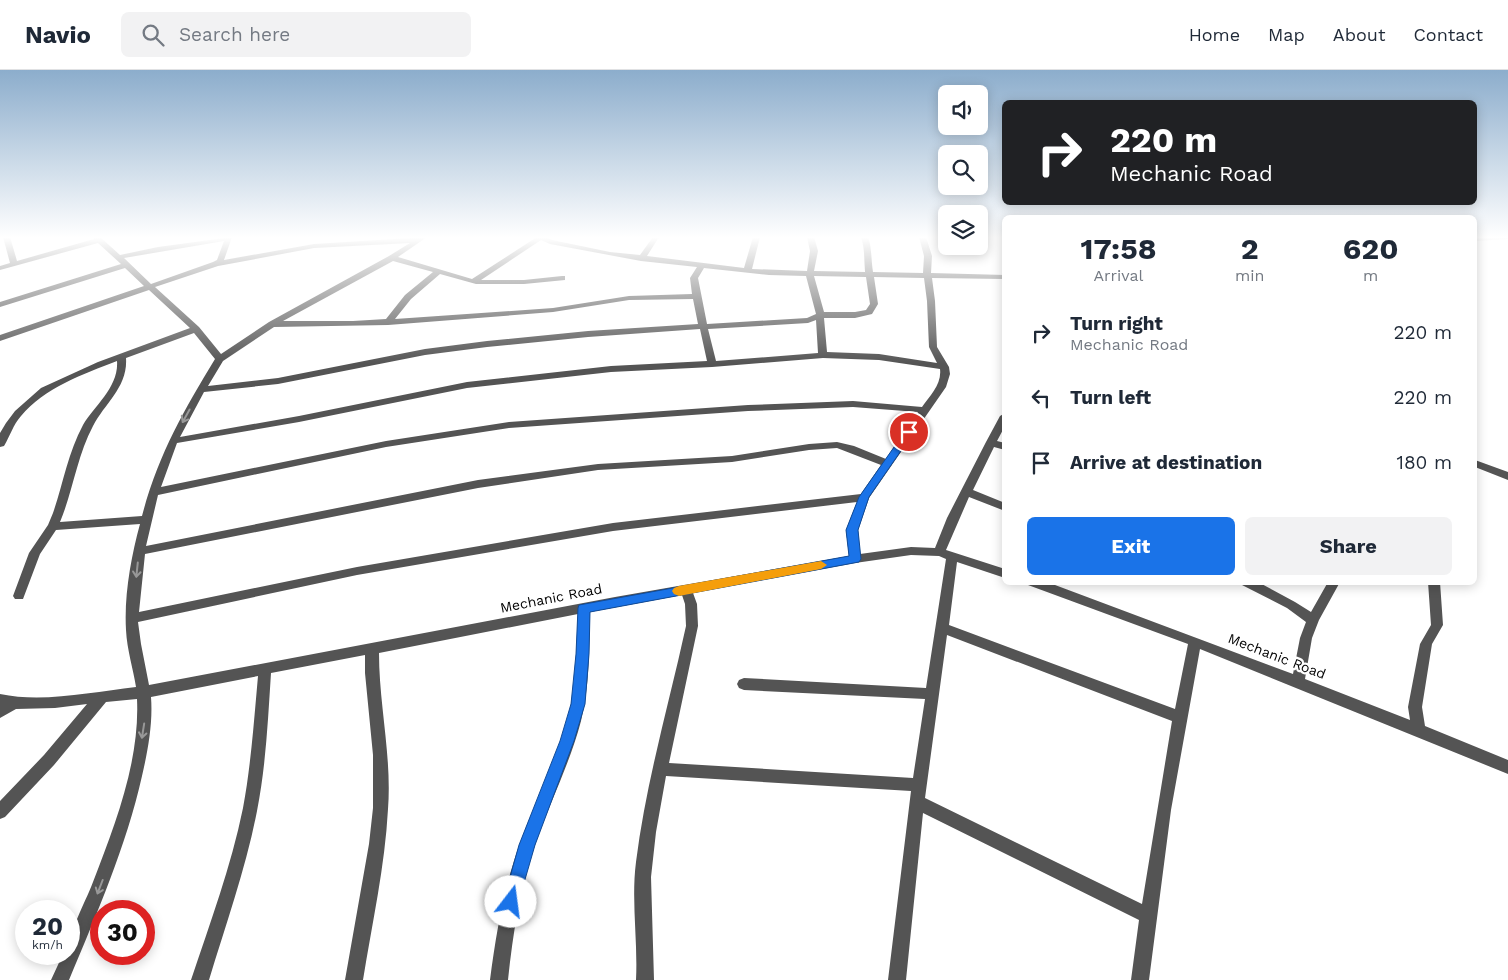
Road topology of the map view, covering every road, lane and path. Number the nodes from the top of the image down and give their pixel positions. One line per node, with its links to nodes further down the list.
1 (81, 279): 15 (street)
2 (144, 279): 13 (street)
3 (170, 279): 13 (street)
4 (353, 279): 18 (street)
5 (429, 279): 17 (street)
6 (468, 279): 12 (street)
7 (548, 279): 12 (street)
8 (694, 279): 14 (street)
9 (811, 279): 16 (street)
10 (870, 279): 16 (street)
11 (928, 279): 26 (street)
12 (474, 281)
13 (151, 286): 20 (street); 21 (street)
14 (696, 296): 17 (street); 19 (street)
15 (0, 305)
16 (820, 315): 19 (street); 22 (street)
17 (388, 322): 18 (street)
18 (272, 324): 24 (street)
19 (703, 327): 25 (street); 27 (street)
20 (196, 329): 23 (street); 24 (street)
21 (0, 338)
22 (823, 355): 25 (street); 26 (street)
23 (121, 357): 30 (street); 43 (street)
24 (220, 359): 27 (street)
25 (712, 364): 31 (street)
26 (944, 367): 28 (street)
27 (201, 390): 31 (street, one-way to 31)
28 (925, 410): 35 (street); 39 (street)
29 (1002, 422): 32 (street)
30 (4, 427): 33 (street)
31 (173, 440): 39 (street)
32 (991, 442): 34 (street); 38 (street)
33 (0, 444)
34 (1002, 446)
35 (887, 463): 40 (street); 44 (street)
36 (1477, 464): 37 (street)
37 (1508, 476)
38 (966, 491): 41 (street); 45 (street)
39 (155, 492): 42 (street)
40 (864, 497): 46 (street); 55 (street)
41 (1002, 506)
42 (147, 519): 43 (street); 44 (street)
43 (54, 526): 53 (street)
44 (140, 551): 55 (street, one-way to 55)
45 (945, 555): 46 (street, Mechanic Road); 47 (street, Mechanic Road); 57 (street)
46 (855, 559): 52 (street, Mechanic Road)
47 (1002, 573)
48 (1040, 585): 58 (street, Mechanic Road)
49 (1252, 585): 56 (street)
50 (1332, 585): 56 (street)
51 (1434, 585): 70 (street)
52 (686, 590): 54 (street, Mechanic Road); 72 (street)
53 (19, 596)
54 (584, 608): 59 (street, Mechanic Road); 80 (street)
55 (132, 618): 63 (street)
56 (1313, 620): 61 (street)
57 (941, 627): 64 (street); 69 (street)
58 (1195, 642): 61 (street, Mechanic Road); 69 (street)
59 (372, 649): 60 (street, Mechanic Road); 79 (street)
60 (265, 669): 63 (street, Mechanic Road); 78 (street)
61 (1298, 681): 70 (street, Mechanic Road)
62 (744, 684): 64 (street)
63 (144, 692): 65 (street, Mechanic Road); 77 (street, one-way to 77)
64 (932, 694): 73 (street)
65 (101, 698): 67 (street, Mechanic Road); 75 (street)
66 (0, 700): 67 (street)
67 (14, 703): 68 (street)
68 (0, 712)
69 (1179, 717): 76 (street)
70 (1418, 730): 71 (street, Mechanic Road)
71 (1508, 768)
72 (661, 769): 73 (street); 81 (street)
73 (919, 785): 74 (street)
74 (917, 802): 76 (street); 82 (street)
75 (0, 812)
76 (1148, 916): 83 (street)
77 (60, 980)
78 (200, 980)
79 (354, 980)
80 (499, 980)
81 (645, 980)
82 (897, 980)
83 (1140, 980)

